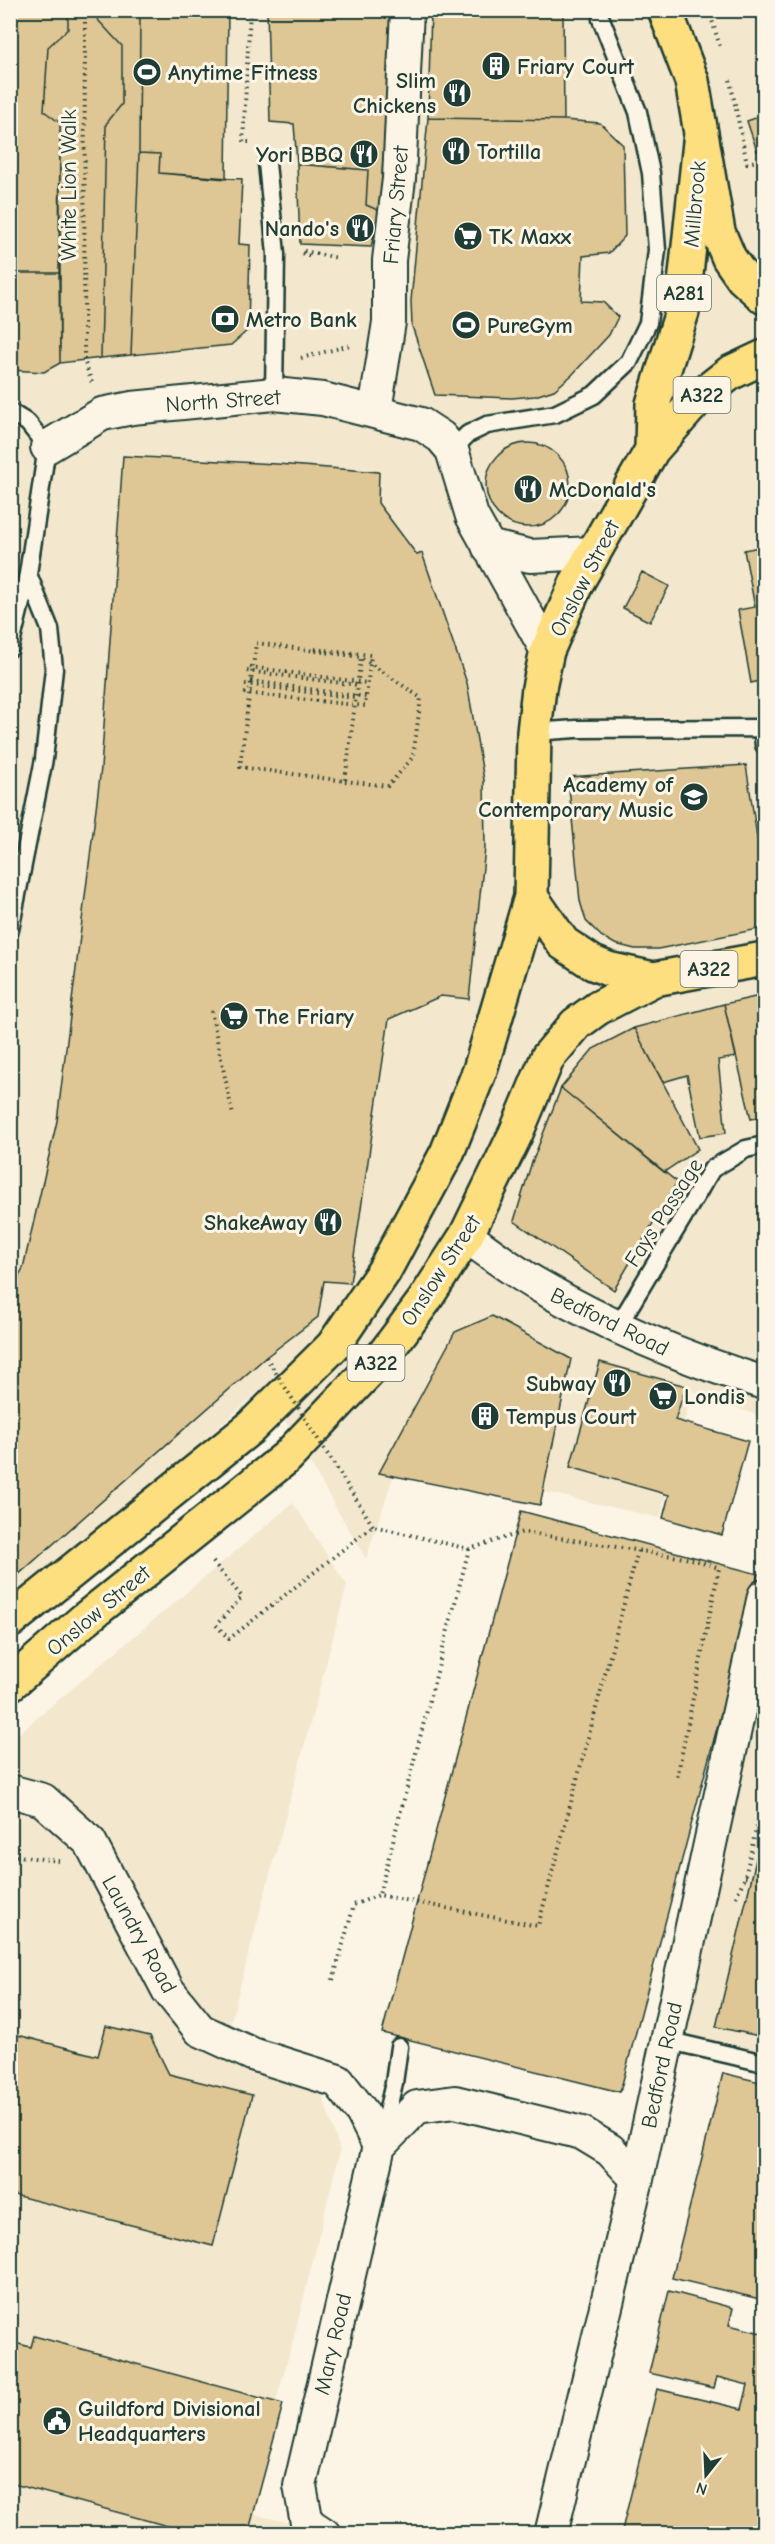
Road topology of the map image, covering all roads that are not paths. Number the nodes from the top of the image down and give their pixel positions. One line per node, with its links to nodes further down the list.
1 (407, 10): 9 (street, Friary Street)
2 (665, 10): 4 (main road, Millbrook / A281)
3 (601, 19): 12 (lane)
4 (701, 133): 6 (main road, Millbrook / A281); 13 (main road, Millbrook / A281)
5 (267, 163): 8 (lane)
6 (765, 297)
7 (765, 357): 13 (main road, Onslow Street / A322)
8 (274, 394): 11 (street, North Street); 12 (street, North Street)
9 (377, 398)
10 (10, 412): 11 (lane)
11 (47, 447): 16 (lane)
12 (452, 450): 14 (street)
13 (652, 450): 15 (main road, Onslow Street)
14 (488, 546): 15 (street); 18 (street)
15 (593, 553): 18 (main road, Onslow Street)
16 (28, 574): 17 (lane); 22 (lane)
17 (10, 648)
18 (547, 651): 19 (main road, Onslow Street / A322)
19 (534, 732): 20 (lane); 21 (main road, Onslow Street / A322)
20 (764, 734)
21 (531, 897): 24 (main road, A322); 30 (main road, Onslow Street / A322)
22 (10, 930)
23 (765, 959): 24 (main road, A322)
24 (654, 979): 26 (main road, Onslow Street / A322)
25 (765, 1145): 27 (lane, Fays Passage)
26 (466, 1236): 27 (street, Bedford Road); 31 (main road, Onslow Street / A322)
27 (618, 1326): 28 (street, Bedford Road)
28 (765, 1383)
29 (765, 1596): 33 (street, Bedford Road)
30 (10, 1621)
31 (10, 1684)
32 (10, 1791): 36 (street, Laundry Road)
33 (666, 2040): 35 (lane); 37 (street, Bedford Road)
34 (399, 2047): 36 (lane)
35 (765, 2063)
36 (379, 2146): 37 (street); 38 (street, Mary Road)
37 (637, 2179): 39 (street, Bedford Road)
38 (324, 2534)
39 (551, 2534)

